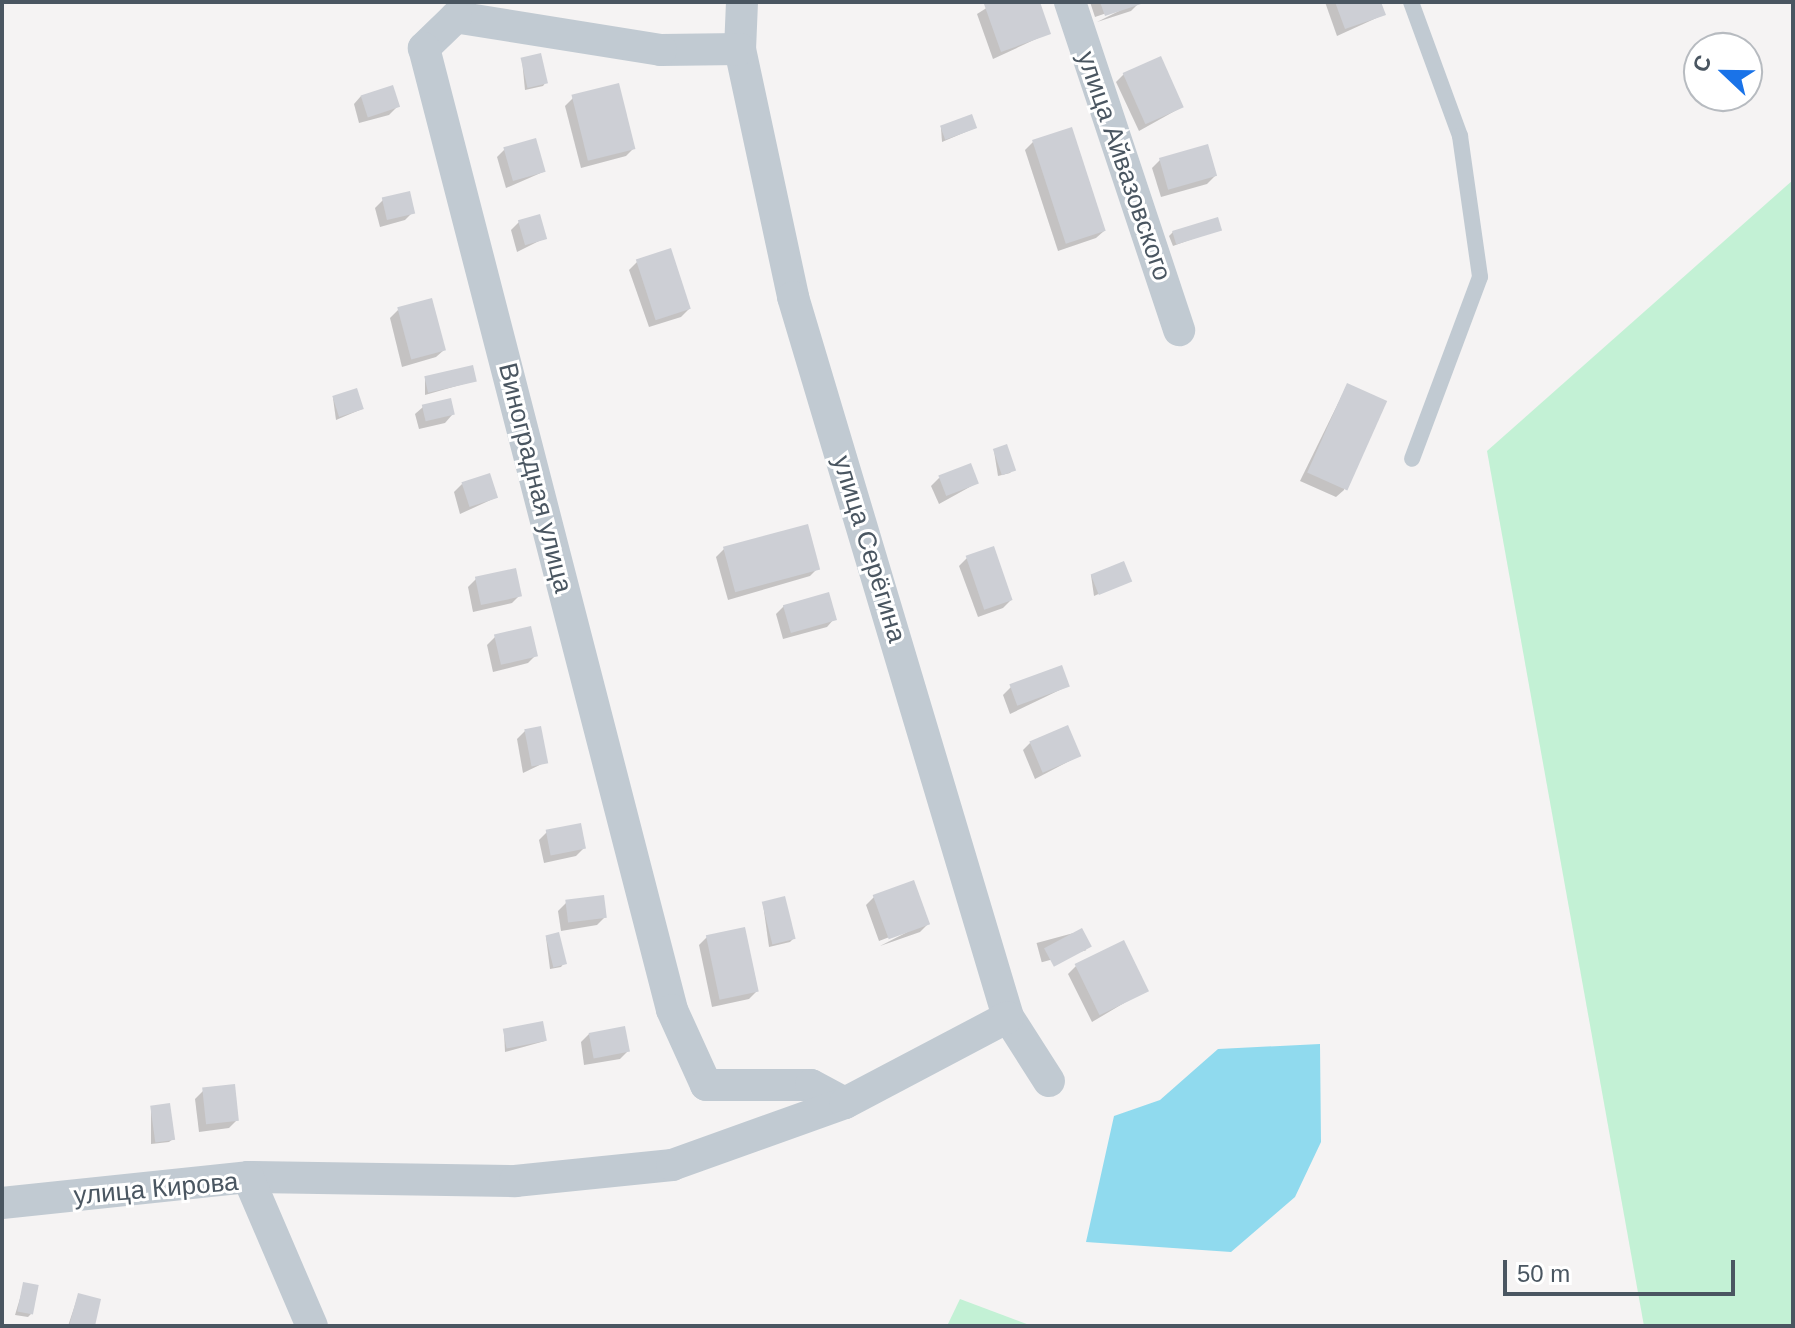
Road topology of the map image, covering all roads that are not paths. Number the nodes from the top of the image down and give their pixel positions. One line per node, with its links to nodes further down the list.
1 (742, 2): 4 (street, улица Серёгина)
2 (1070, 2): 5 (street, улица Айвазовского)
3 (1411, 2): 6 (lane)
4 (740, 49): 7 (street, улица Серёгина); 9 (street, Виноградная улица)
5 (1179, 330)
6 (1412, 459)
7 (1008, 1017): 8 (street, улица Серёгина); 9 (street)
8 (1049, 1081)
9 (845, 1103): 10 (street)
10 (248, 1177): 11 (street, улица Кирова); 12 (street, улица Кирова)
11 (2, 1203)
12 (312, 1326)

